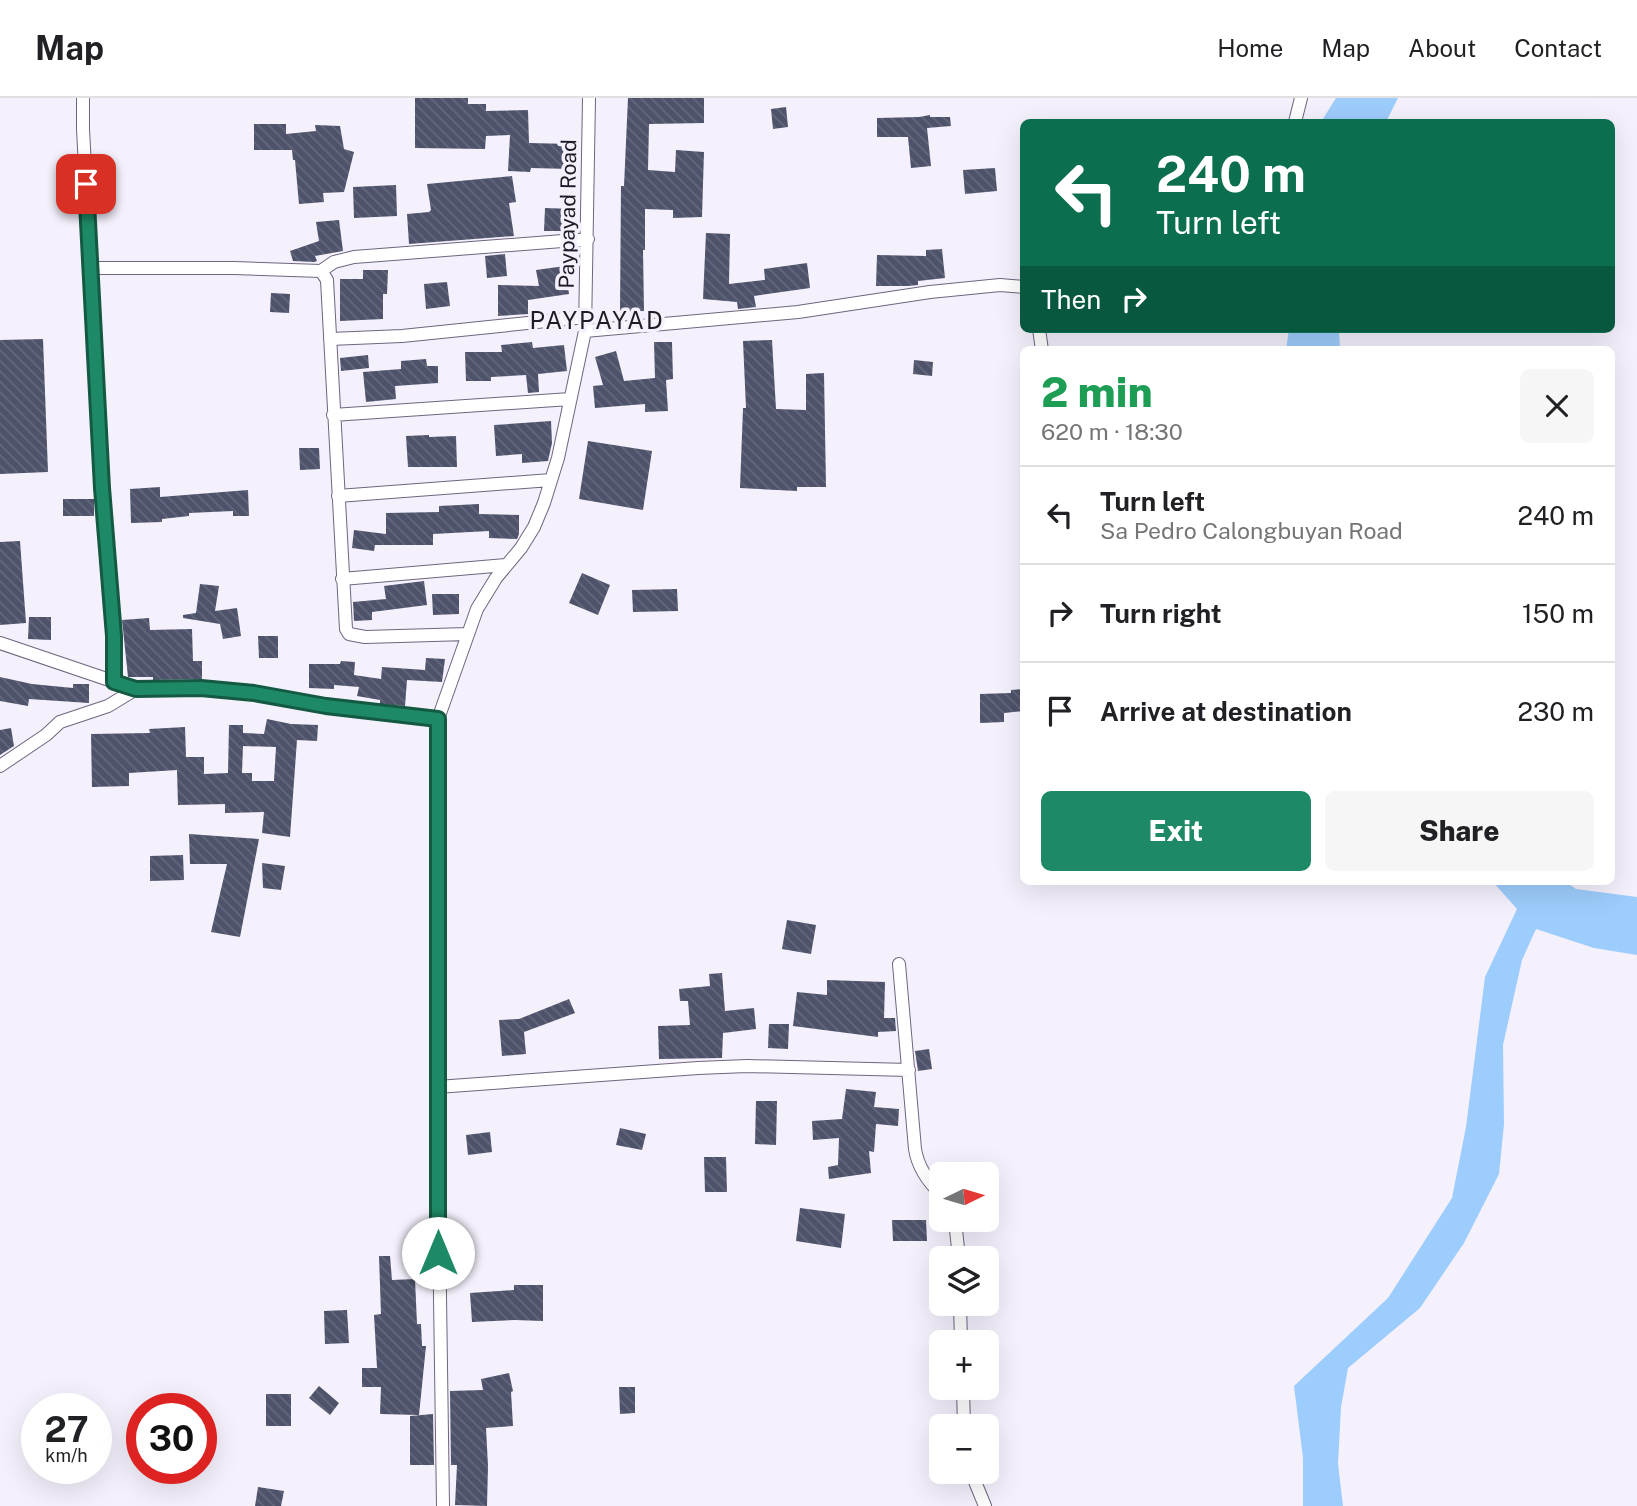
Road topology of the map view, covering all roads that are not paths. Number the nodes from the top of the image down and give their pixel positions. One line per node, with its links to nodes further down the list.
1 (83, 98): 6 (street)
2 (589, 98): 5 (street, Paypayad Road)
3 (1301, 98): 4 (street)
4 (1296, 119)
5 (587, 239): 7 (street); 9 (street, Paypayad Road)
6 (91, 268): 7 (street); 20 (street)
7 (321, 271): 11 (street)
8 (1020, 287): 10 (street)
9 (586, 317): 10 (street, Paypayad Road); 11 (street)
10 (585, 331): 12 (street, Paypayad Road)
11 (330, 339): 13 (street)
12 (570, 399): 13 (street); 14 (street, Paypayad Road)
13 (333, 415): 15 (street)
14 (551, 481): 15 (street); 16 (street, Paypayad Road)
15 (338, 496): 17 (street)
16 (506, 565): 17 (street); 18 (street, Paypayad Road)
17 (342, 579): 18 (street)
18 (467, 634): 22 (street, Paypayad Road)
19 (0, 643): 20 (street)
20 (114, 682): 21 (street)
21 (136, 689): 22 (street); 23 (street)
22 (438, 719): 26 (street, Paypayad Road)
23 (0, 766)
24 (899, 964): 25 (street)
25 (909, 1070): 26 (street); 27 (street)
26 (437, 1087): 29 (street, Paypayad Road)
27 (929, 1180)
28 (976, 1484): 30 (street)
29 (443, 1506)
30 (985, 1506)

